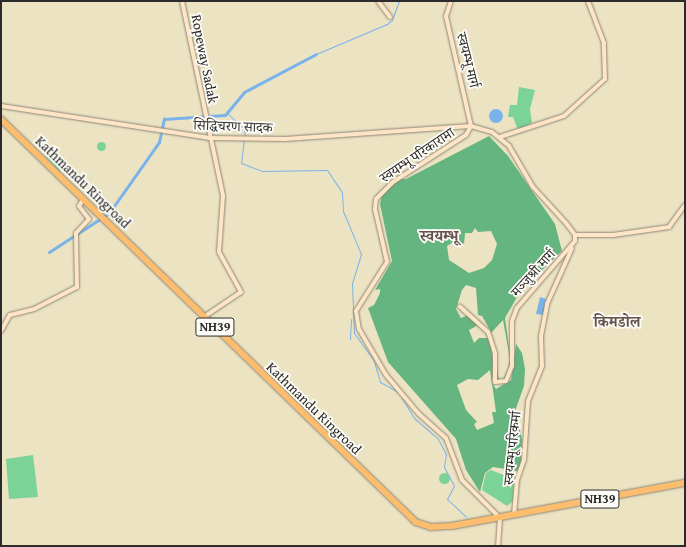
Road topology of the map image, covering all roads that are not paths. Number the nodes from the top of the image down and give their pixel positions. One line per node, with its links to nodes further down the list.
1 (182, 1): 10 (main road, Ropeway Sadak)
2 (378, 1): 5 (main road)
3 (451, 1): 8 (main road, स्वयम्भू मार्ग)
4 (588, 1): 9 (main road)
5 (390, 17)
6 (1, 106): 10 (main road, सिद्धिचरण सादक)
7 (1, 119): 11 (highway, Kathmandu Ringroad / NH39)
8 (471, 126): 9 (main road, सिद्धिचरण सादक); 10 (main road, सिद्धिचरण सादक); 20 (main road, स्वयम्भू परिकारामा)
9 (500, 137): 13 (main road)
10 (209, 138): 16 (main road)
11 (84, 198): 16 (highway, Kathmandu Ringroad / NH39); 17 (main road)
12 (685, 205): 13 (main road)
13 (575, 235): 14 (main road, स्वयम्भू परिकर्मा)
14 (573, 247): 15 (main road, मञ्जुश्री मार्ग); 19 (main road, स्वयम्भू परिकर्मा)
15 (460, 307)
16 (204, 317): 20 (highway, Kathmandu Ringroad / NH39)
17 (1, 332)
18 (685, 483): 19 (highway, Kathmandu Ringroad / NH39)
19 (514, 515): 20 (highway, Kathmandu Ringroad / NH39)
20 (500, 518): 21 (main road)
21 (498, 546)

